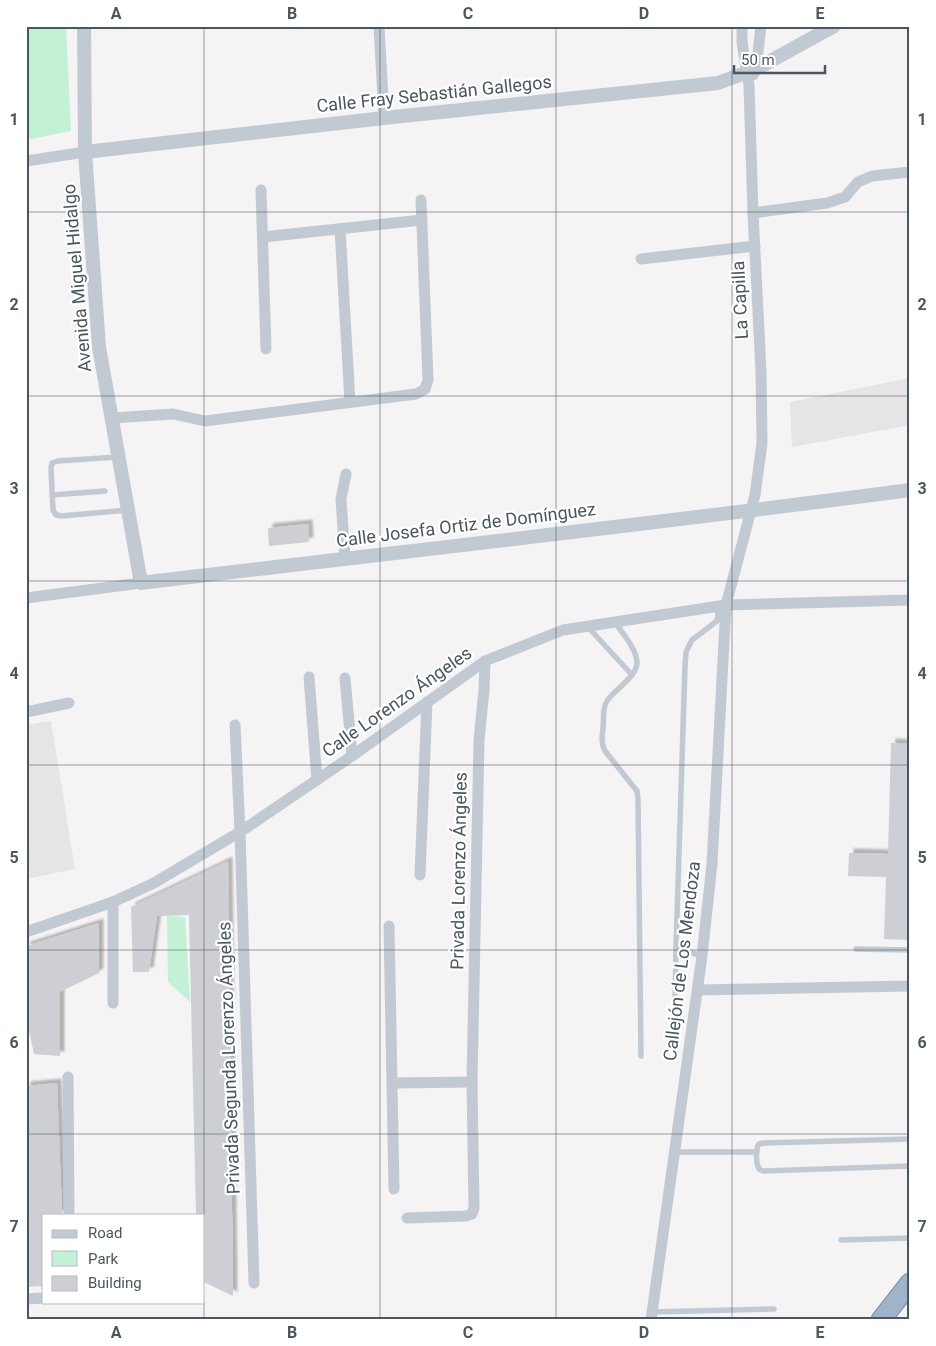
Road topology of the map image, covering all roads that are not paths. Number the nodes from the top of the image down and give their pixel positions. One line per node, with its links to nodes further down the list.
1 (84, 26): 8 (street, Avenida Miguel Hidalgo)
2 (379, 26): 7 (street)
3 (742, 26): 6 (street)
4 (761, 26): 6 (street)
5 (834, 26): 6 (street, Calle Fray Sebastián Gallegos)
6 (750, 76): 7 (street, Calle Fray Sebastián Gallegos); 13 (street, La Capilla)
7 (384, 118): 8 (street, Calle Fray Sebastián Gallegos)
8 (85, 152): 9 (street, Calle Fray Sebastián Gallegos); 21 (street, Avenida Miguel Hidalgo)
9 (26, 161)
10 (910, 172): 13 (street)
11 (261, 190): 16 (street)
12 (421, 200): 14 (street)
13 (753, 213): 17 (street, La Capilla)
14 (422, 220): 15 (street); 20 (street)
15 (340, 229): 16 (street); 20 (street)
16 (263, 237): 19 (street)
17 (754, 246): 18 (street); 28 (street, La Capilla)
18 (642, 259)
19 (266, 349)
20 (350, 402): 21 (street)
21 (112, 418): 22 (street, Avenida Miguel Hidalgo)
22 (119, 457): 26 (lane); 27 (street, Avenida Miguel Hidalgo)
23 (346, 474): 29 (street)
24 (910, 490): 28 (street, Calle Josefa Ortiz de Domínguez)
25 (105, 491): 26 (lane)
26 (52, 495): 27 (lane)
27 (128, 510): 30 (street, Avenida Miguel Hidalgo)
28 (750, 512): 29 (street, Calle Josefa Ortiz de Domínguez); 33 (street)
29 (345, 558): 30 (street, Calle Josefa Ortiz de Domínguez)
30 (141, 583): 31 (street, Calle Josefa Ortiz de Domínguez)
31 (26, 598)
32 (910, 600): 33 (street, Calle Lorenzo Ángeles)
33 (721, 605): 34 (street, Calle Lorenzo Ángeles); 51 (lane); 54 (street, Callejón de Los Mendoza)
34 (615, 622): 35 (street, Calle Lorenzo Ángeles); 37 (lane)
35 (587, 626): 36 (street, Calle Lorenzo Ángeles); 37 (lane)
36 (485, 661): 40 (street, Calle Lorenzo Ángeles); 61 (street, Privada Lorenzo Ángeles)
37 (632, 675): 59 (lane)
38 (309, 677): 45 (street)
39 (345, 678): 44 (street)
40 (427, 702): 44 (street, Calle Lorenzo Ángeles); 47 (street)
41 (69, 703): 42 (street)
42 (26, 712)
43 (235, 725): 46 (street, Privada Segunda Lorenzo Ángeles)
44 (352, 756): 45 (street, Calle Lorenzo Ángeles)
45 (317, 780): 46 (street, Calle Lorenzo Ángeles)
46 (240, 832): 48 (street, Calle Lorenzo Ángeles); 73 (street, Privada Segunda Lorenzo Ángeles)
47 (420, 875)
48 (114, 902): 50 (street, Calle Lorenzo Ángeles); 57 (street)
49 (389, 926): 62 (street)
50 (26, 932)
51 (676, 948): 54 (lane); 58 (lane)
52 (856, 949): 53 (lane)
53 (910, 950)
54 (702, 956): 56 (street, Callejón de Los Mendoza)
55 (910, 986): 56 (street)
56 (698, 990): 64 (street, Callejón de Los Mendoza)
57 (113, 1003)
58 (675, 1004)
59 (641, 1056)
60 (68, 1077): 68 (street)
61 (472, 1082): 62 (street); 69 (street, Privada Lorenzo Ángeles)
62 (393, 1084): 67 (street)
63 (910, 1139): 65 (lane)
64 (674, 1152): 65 (lane); 77 (street, Callejón de Los Mendoza)
65 (757, 1152): 66 (lane)
66 (910, 1166)
67 (394, 1189)
68 (69, 1214)
69 (407, 1218)
70 (910, 1238): 71 (lane)
71 (841, 1240)
72 (910, 1282): 78 (highway)
73 (254, 1284)
74 (42, 1298): 75 (street)
75 (26, 1299)
76 (774, 1309): 77 (lane)
77 (652, 1316)
78 (881, 1320)

